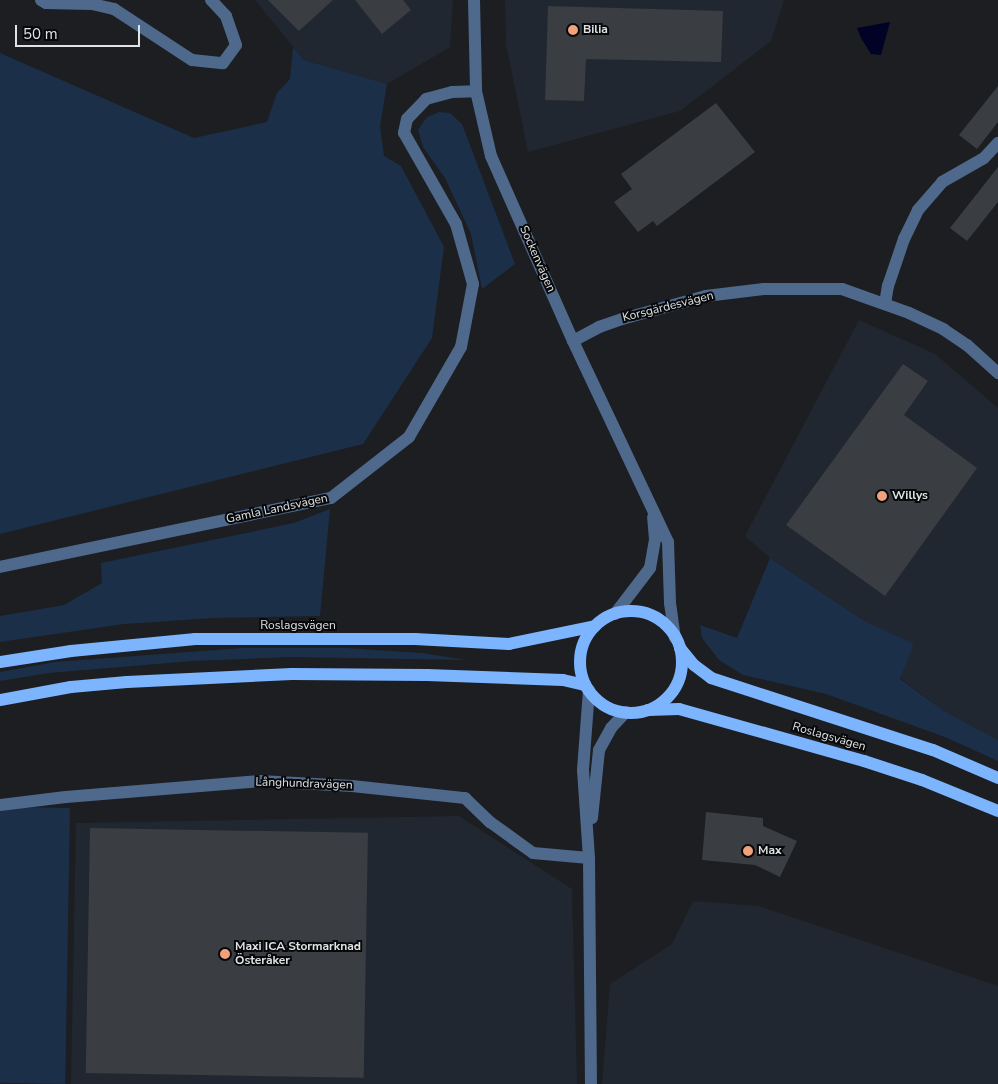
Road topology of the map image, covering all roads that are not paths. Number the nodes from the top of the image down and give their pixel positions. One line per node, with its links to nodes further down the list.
1 (41, 0): 2 (street)
2 (211, 0)
3 (474, 0): 4 (street, Sockenvägen)
4 (476, 91): 7 (street, Sockenvägen); 10 (street, Gamla Landsvägen)
5 (998, 143): 6 (street)
6 (885, 304): 7 (street, Korsgärdesvägen); 8 (street, Korsgärdesvägen)
7 (573, 341): 9 (street, Sockenvägen)
8 (998, 373)
9 (651, 504): 11 (street, Sockenvägen); 13 (street, Sockenvägen)
10 (0, 567)
11 (615, 614): 12 (main road); 13 (main road)
12 (595, 626): 14 (main road, Roslagsvägen); 15 (main road)
13 (678, 643): 17 (main road); 19 (main road, Roslagsvägen)
14 (0, 662)
15 (587, 688): 16 (main road); 18 (main road); 22 (street)
16 (0, 700)
17 (648, 710): 18 (main road); 21 (main road, Roslagsvägen)
18 (626, 712): 22 (street)
19 (998, 778)
20 (0, 805): 22 (street, Långhundravägen)
21 (998, 811)
22 (589, 858): 23 (street)
23 (591, 1084)

